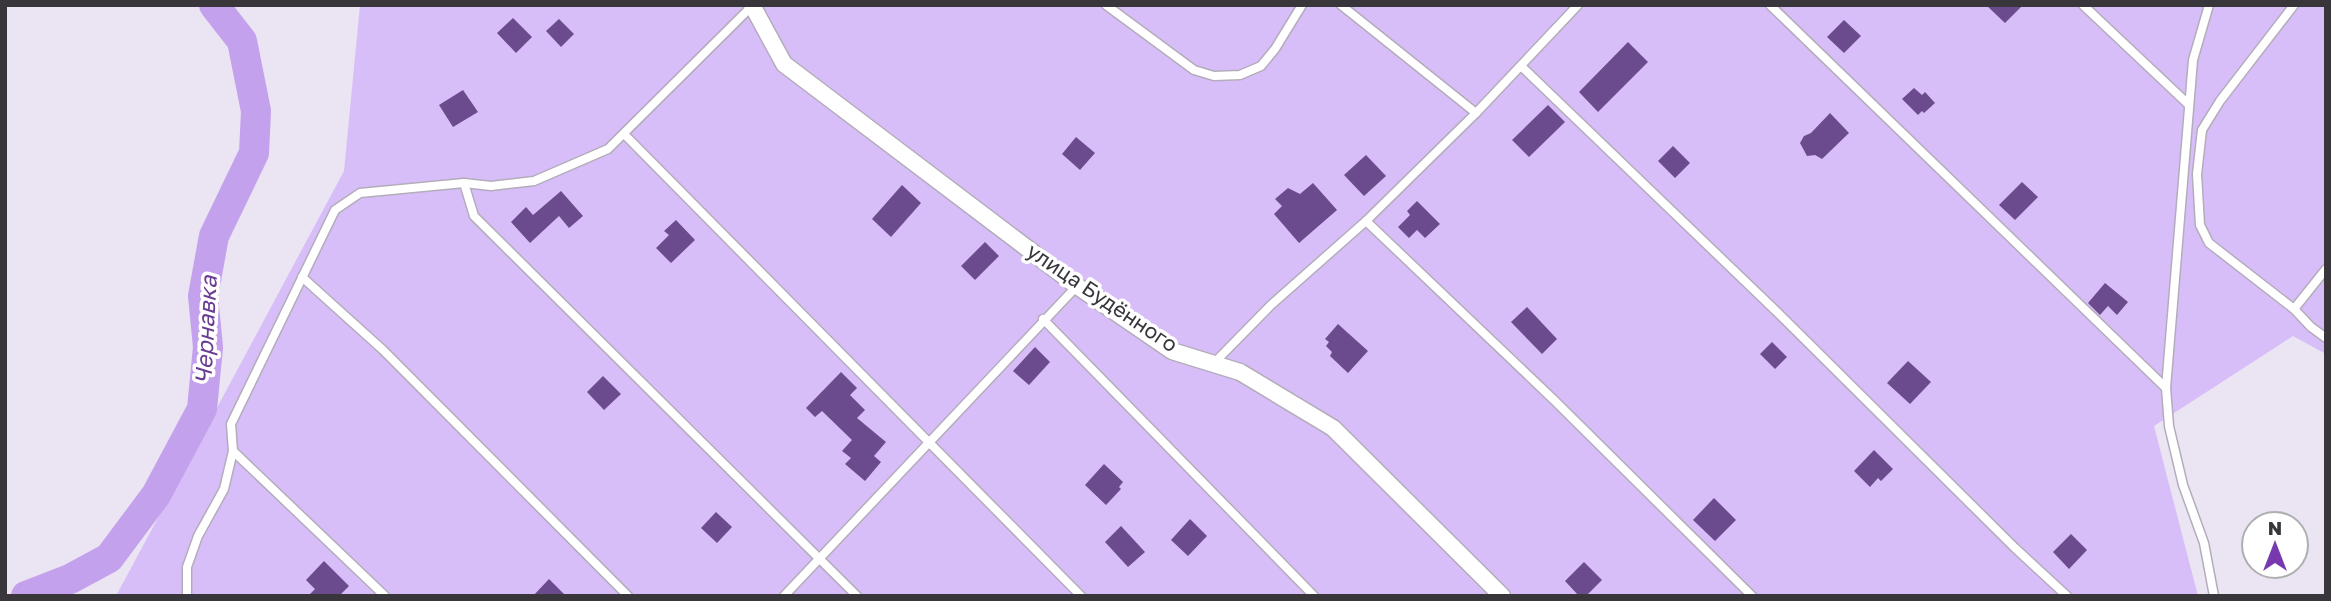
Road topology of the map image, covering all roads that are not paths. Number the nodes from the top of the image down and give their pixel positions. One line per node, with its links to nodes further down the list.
1 (1106, 5): 2 (lane)
2 (1302, 5)
3 (1341, 5): 12 (lane)
4 (1578, 5): 10 (lane)
5 (1770, 5): 23 (lane)
6 (2082, 5): 11 (lane)
7 (2209, 5): 11 (lane)
8 (2294, 5): 19 (lane)
9 (752, 6): 13 (lane); 18 (street, улица Будённого)
10 (1521, 66): 12 (lane); 36 (lane)
11 (2188, 104): 23 (lane)
12 (1476, 113): 15 (lane)
13 (625, 135): 14 (lane); 24 (lane)
14 (464, 183): 17 (lane); 26 (lane)
15 (1366, 221): 22 (lane); 35 (lane)
16 (2326, 270): 19 (lane)
17 (302, 277): 25 (lane); 29 (lane)
18 (1077, 286): 20 (lane); 22 (street, улица Будённого)
19 (2294, 309): 21 (lane)
20 (1044, 319): 24 (lane); 33 (lane)
21 (2326, 338)
22 (1214, 363): 34 (street, улица Будённого)
23 (2166, 388): 37 (lane)
24 (929, 444): 26 (lane); 32 (lane)
25 (233, 451): 27 (lane); 28 (lane)
26 (819, 558): 30 (lane); 31 (lane)
27 (187, 596)
28 (384, 596)
29 (628, 596)
30 (784, 596)
31 (857, 596)
32 (1081, 596)
33 (1314, 596)
34 (1502, 596)
35 (1752, 596)
36 (2067, 596)
37 (2214, 596)

